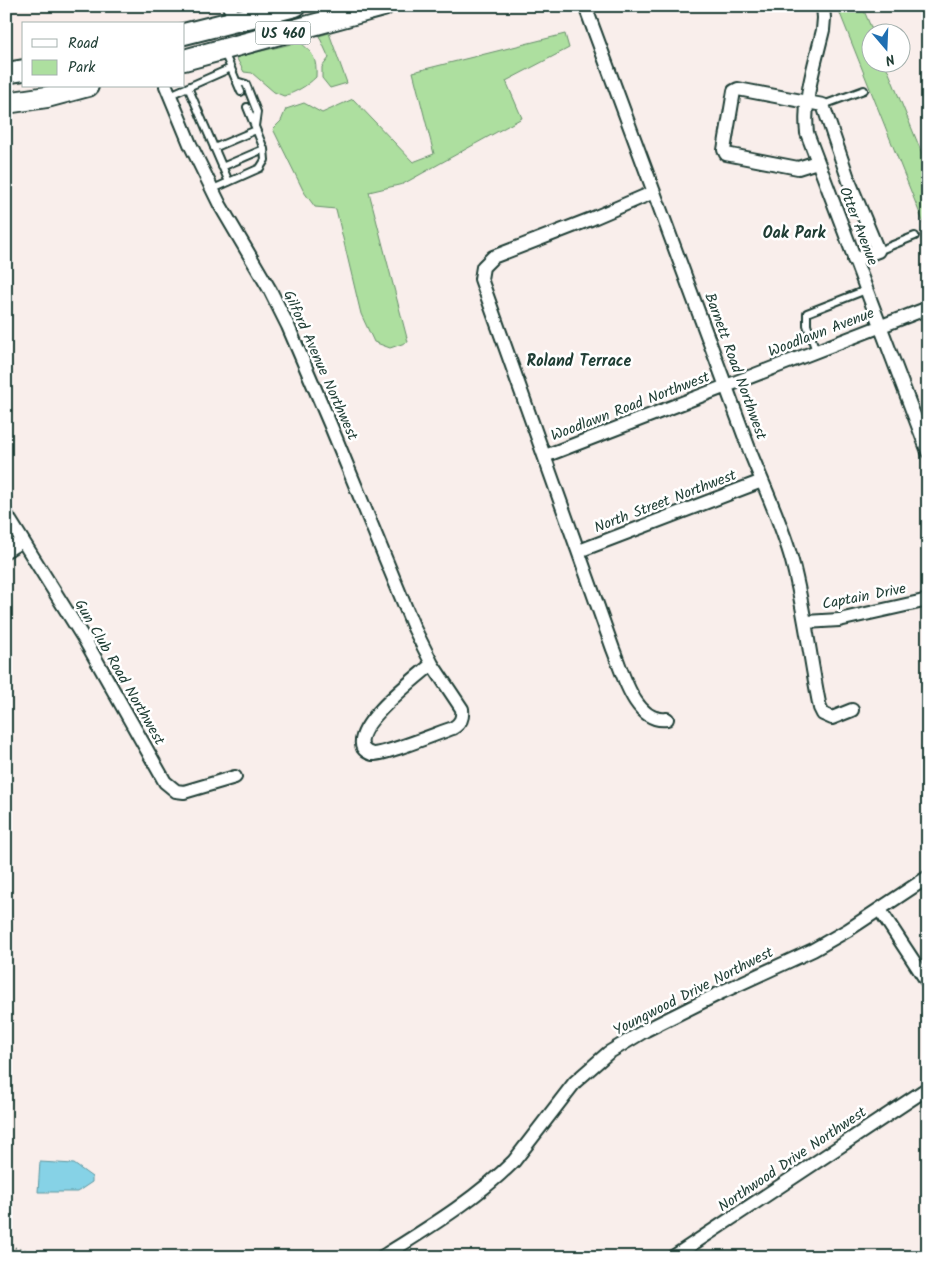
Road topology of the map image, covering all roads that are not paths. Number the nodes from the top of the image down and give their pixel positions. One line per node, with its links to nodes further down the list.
1 (295, 6): 5 (main road, US 460)
2 (383, 6): 7 (main road, US 460)
3 (585, 6): 31 (street, Barnett Road Northwest)
4 (823, 6): 20 (street, Otter Avenue)
5 (232, 14): 6 (main road, US 460)
6 (185, 34)
7 (223, 49): 8 (main road, US 460); 9 (lane)
8 (185, 60)
9 (231, 68): 12 (lane); 14 (lane)
10 (22, 70): 11 (main road)
11 (6, 73)
12 (236, 81): 19 (lane); 24 (lane)
13 (185, 87): 14 (lane)
14 (188, 87): 25 (lane)
15 (80, 88): 21 (main road)
16 (181, 88): 17 (lane)
17 (168, 90): 30 (street, Gilford Avenue Northwest)
18 (864, 90): 22 (lane)
19 (241, 92)
20 (806, 102): 22 (street); 27 (street, Otter Avenue); 27 (street)
21 (6, 103)
22 (823, 105): 33 (street)
23 (247, 107): 24 (lane)
24 (256, 129): 25 (lane); 26 (lane)
25 (214, 148): 28 (lane)
26 (264, 149): 28 (lane); 29 (lane)
27 (817, 162): 34 (street, Otter Avenue)
28 (222, 167): 29 (lane)
29 (229, 182): 30 (lane)
30 (213, 189): 49 (street, Gilford Avenue Northwest)
31 (654, 192): 39 (street, Barnett Road Northwest); 41 (street)
32 (915, 236): 33 (lane)
33 (878, 251): 34 (street)
34 (854, 260): 35 (street, Otter Avenue)
35 (866, 290): 37 (street, Otter Avenue); 38 (lane)
36 (928, 308): 37 (street, Woodlawn Avenue)
37 (880, 327): 38 (street, Woodlawn Avenue); 40 (street, Otter Avenue)
38 (816, 351): 39 (street, Woodlawn Avenue)
39 (726, 386): 41 (street, Woodlawn Road Northwest); 42 (street, Barnett Road Northwest)
40 (928, 452)
41 (545, 456): 46 (street)
42 (762, 481): 46 (street, North Street Northwest); 48 (street, Barnett Road Northwest)
43 (6, 514): 44 (street, Gun Club Road Northwest)
44 (22, 541): 45 (street); 52 (street, Gun Club Road Northwest)
45 (6, 551)
46 (579, 551): 51 (street)
47 (928, 600): 48 (street, Captain Drive)
48 (806, 622): 50 (street, Barnett Road Northwest)
49 (432, 664): 49 (street, Gilford Avenue Northwest)
50 (852, 710)
51 (667, 719)
52 (235, 777)
53 (928, 877): 54 (street, Youngwood Drive Northwest)
54 (880, 910): 55 (street); 57 (street, Youngwood Drive Northwest)
55 (928, 983)
56 (928, 1088): 58 (street, Northwood Drive Northwest)
57 (382, 1257)
58 (673, 1257)

